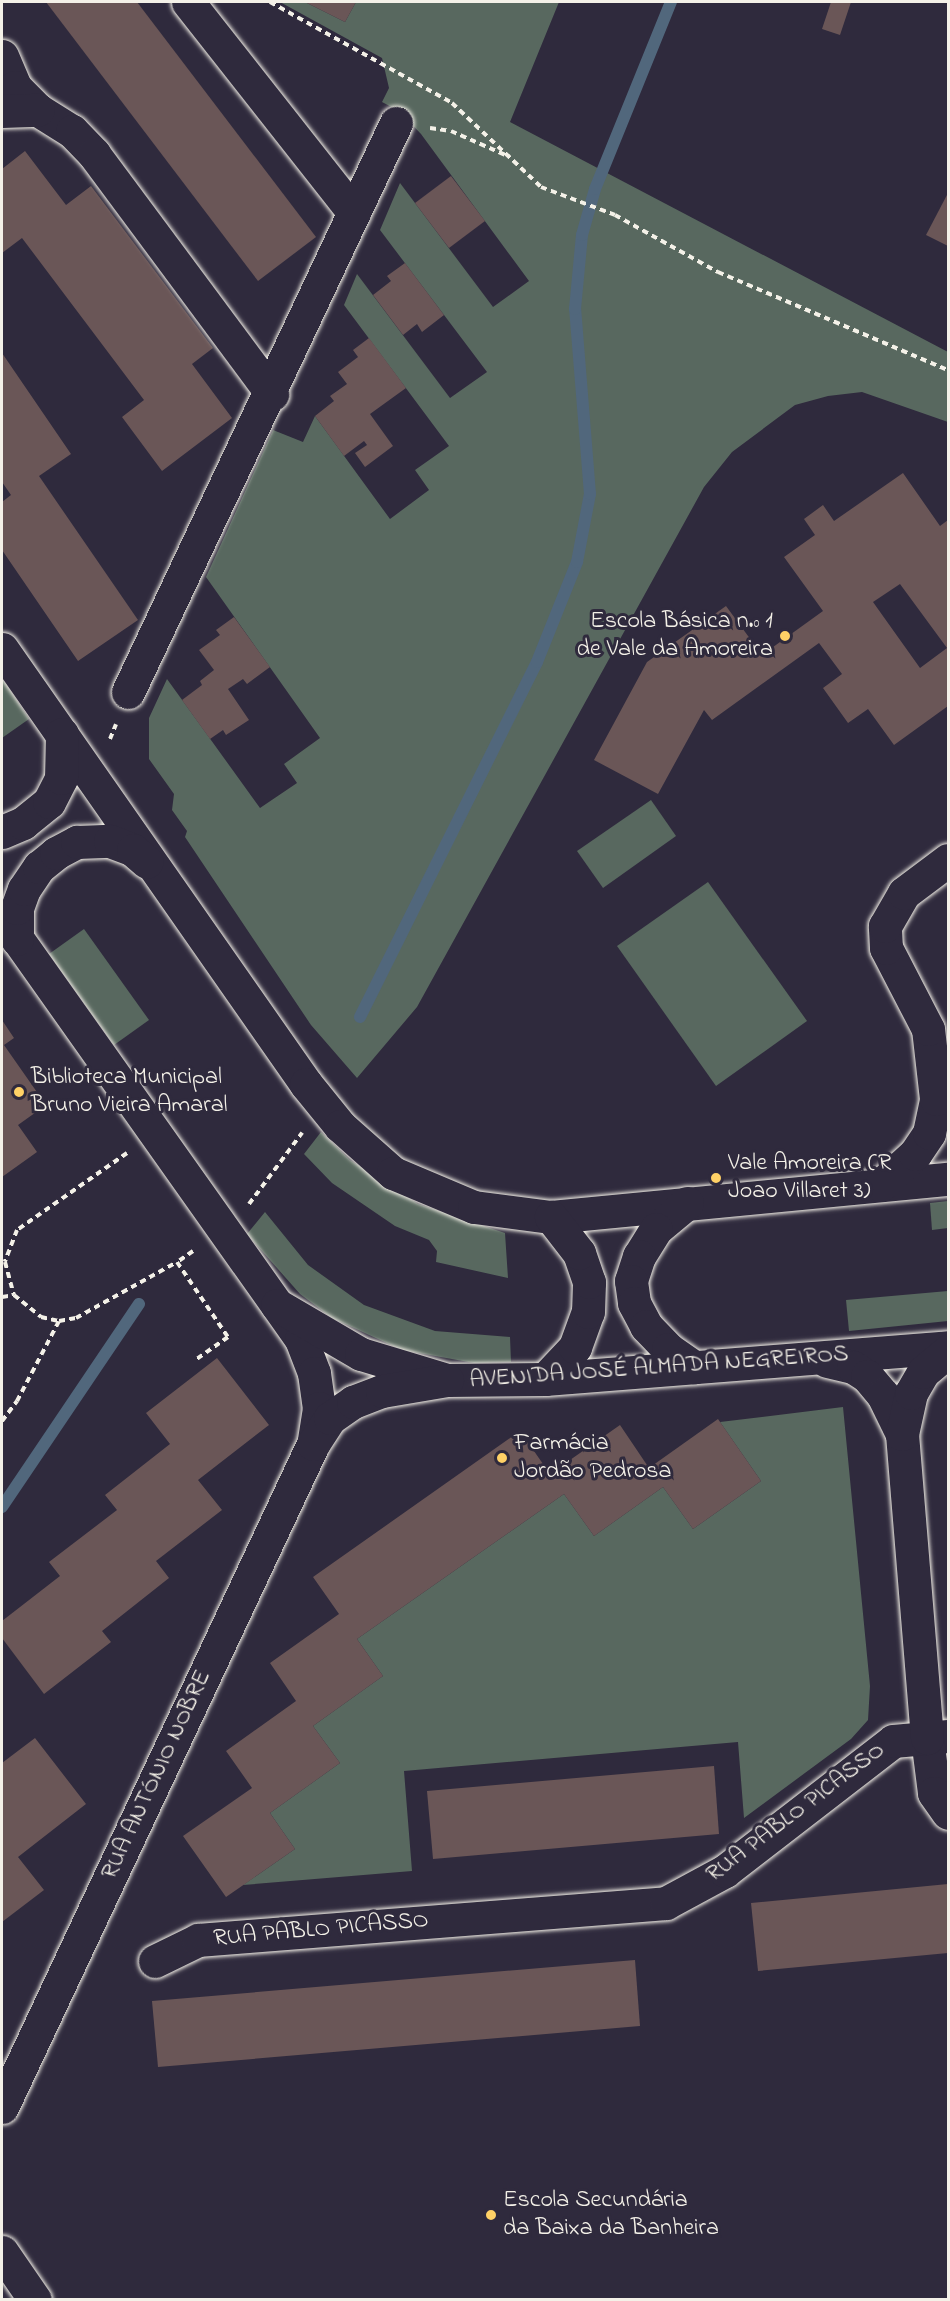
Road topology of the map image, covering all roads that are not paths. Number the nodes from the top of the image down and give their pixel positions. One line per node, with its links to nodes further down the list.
1 (188, 2): 6 (street)
2 (2, 56): 3 (street)
3 (38, 110): 4 (street); 7 (street)
4 (2, 111)
5 (396, 123): 6 (street)
6 (354, 213): 7 (street)
7 (272, 394): 9 (street)
8 (2, 649): 10 (street)
9 (128, 692)
10 (62, 734): 11 (street); 13 (street)
11 (2, 832)
12 (948, 860): 15 (street)
13 (158, 871): 14 (street); 19 (street)
14 (9, 928): 20 (street)
15 (942, 1111): 17 (street)
16 (948, 1179): 17 (street)
17 (881, 1185): 18 (street)
18 (687, 1203): 19 (street); 23 (street)
19 (551, 1216): 24 (street)
20 (277, 1305): 25 (street, AVENIDA JOSÉ ALMADA NEGREIROS); 27 (street)
21 (948, 1349): 22 (street, AVENIDA JOSÉ ALMADA NEGREIROS); 26 (street)
22 (815, 1358): 23 (street, AVENIDA JOSÉ ALMADA NEGREIROS); 26 (street)
23 (694, 1367): 24 (street, AVENIDA JOSÉ ALMADA NEGREIROS)
24 (545, 1379): 25 (street, AVENIDA JOSÉ ALMADA NEGREIROS)
25 (447, 1380): 27 (street)
26 (902, 1434): 28 (street)
27 (313, 1444): 31 (street, RUA ANTÓNIO NOBRE)
28 (938, 1737): 29 (street); 30 (street, RUA PABLO PICASSO)
29 (948, 1814)
30 (155, 1960)
31 (2, 2107)
32 (2, 2252): 33 (street)
33 (35, 2300)

